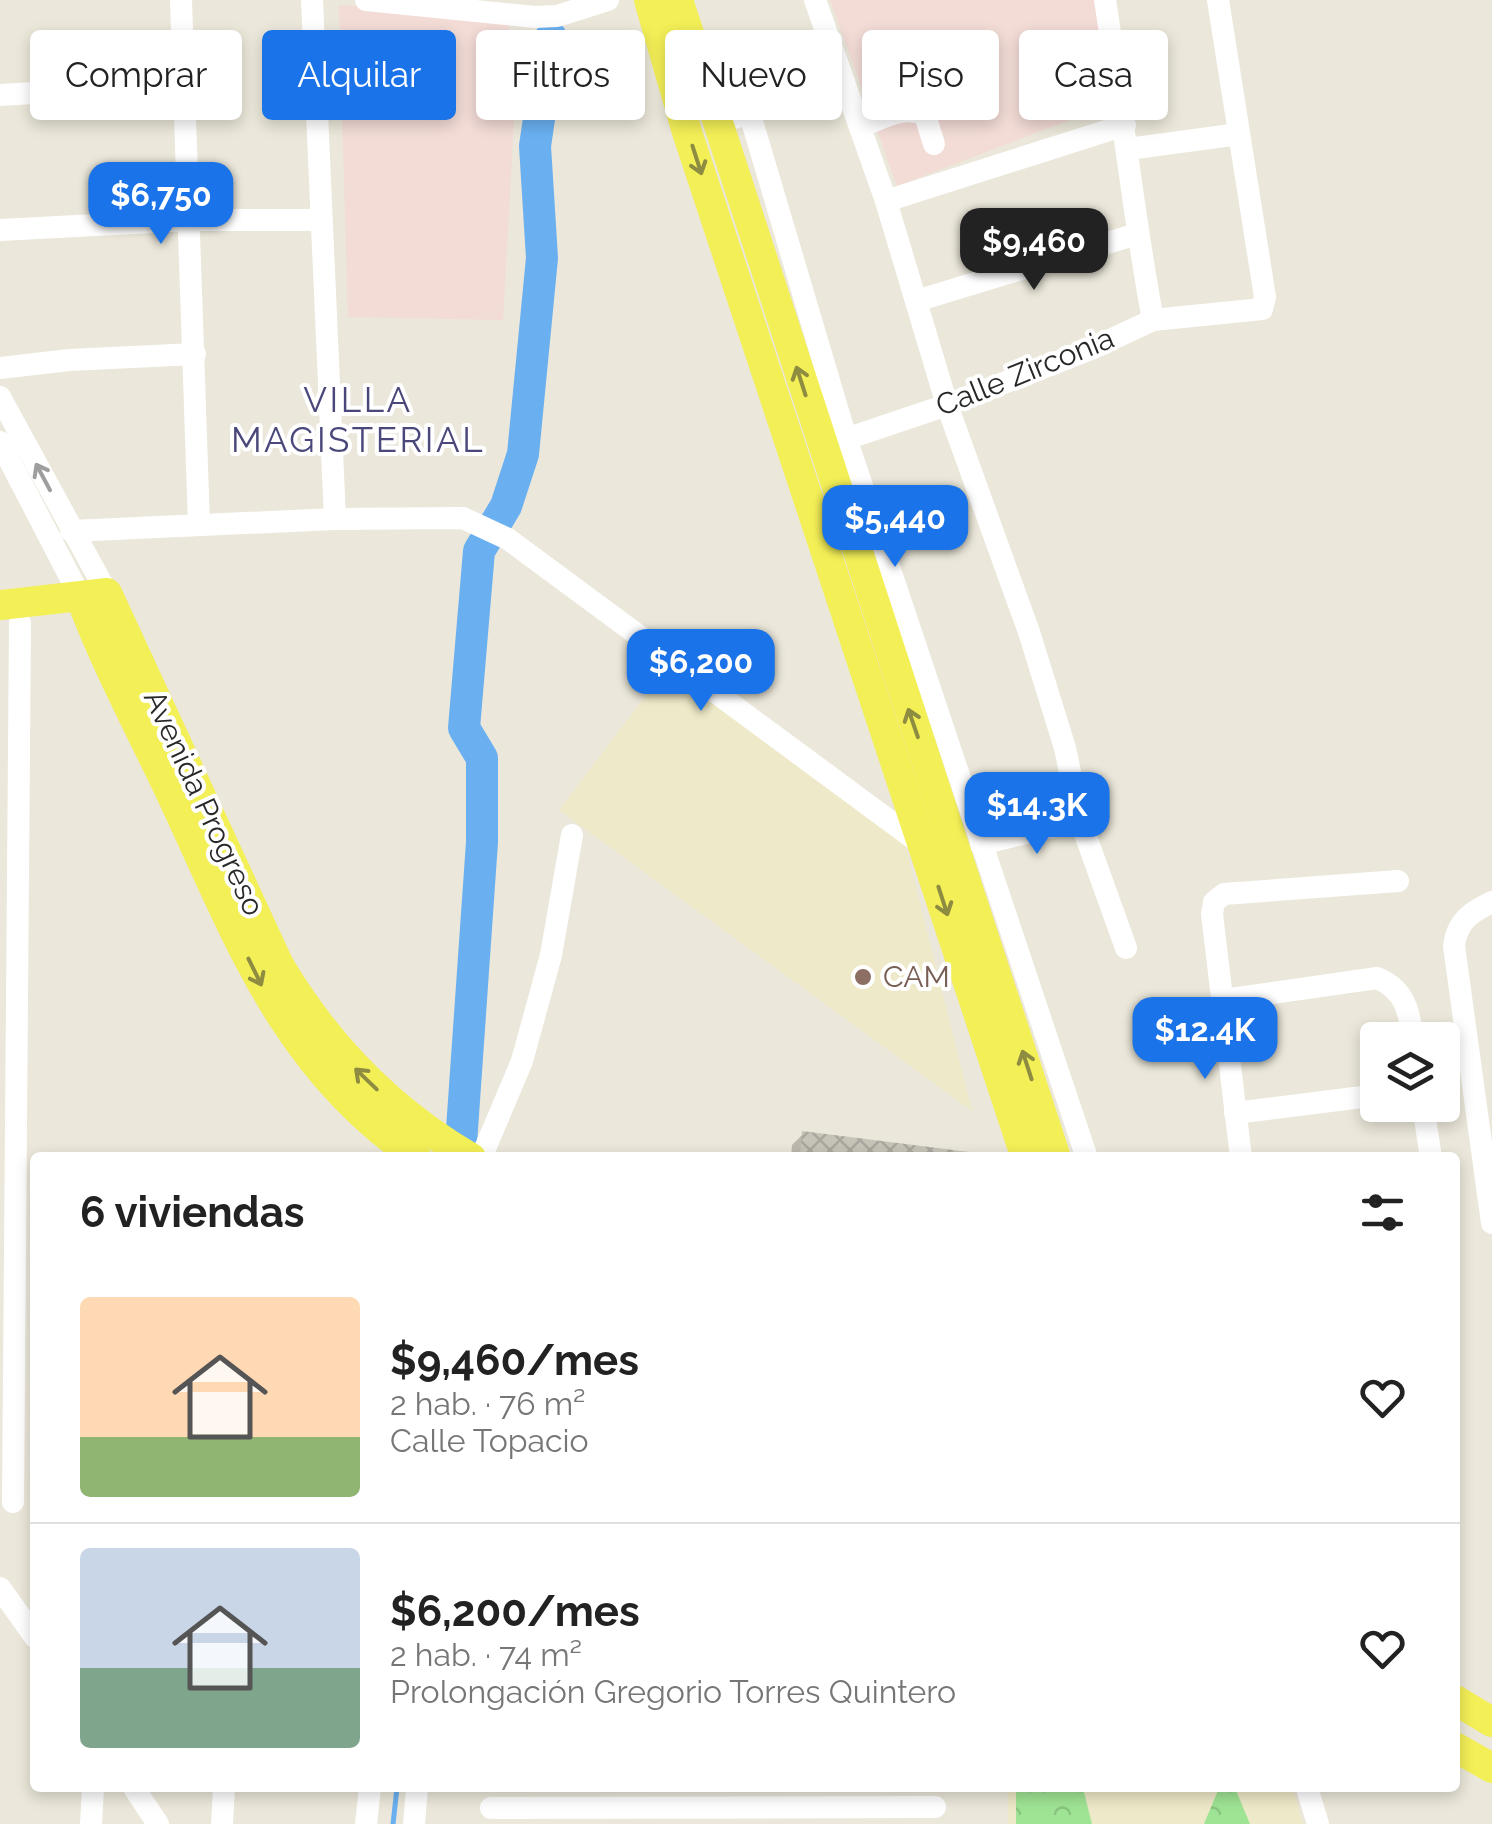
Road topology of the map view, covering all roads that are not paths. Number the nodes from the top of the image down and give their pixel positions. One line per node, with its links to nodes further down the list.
1 (180, 0): 12 (street)
2 (312, 0): 27 (street)
3 (366, 0): 11 (street)
4 (537, 0): 11 (street)
5 (608, 0): 11 (street)
6 (649, 0): 46 (main road, one-way to 46)
7 (678, 0): 19 (main road)
8 (815, 0): 13 (street)
9 (1105, 0): 20 (street)
10 (1218, 0): 22 (street)
11 (515, 14)
12 (181, 30)
13 (844, 82): 21 (street)
14 (30, 92): 15 (street)
15 (0, 94)
16 (186, 120): 26 (street)
17 (726, 120): 19 (street)
18 (751, 120): 37 (street)
19 (719, 123): 37 (main road, one-way to 19)
20 (1125, 125): 24 (street); 25 (street)
21 (860, 127): 23 (street); 25 (street)
22 (1239, 134): 24 (street); 31 (street, Calle Zirconia)
23 (934, 144)
24 (1128, 150): 29 (street)
25 (886, 201): 30 (street)
26 (190, 220): 27 (street); 28 (street); 32 (street)
27 (320, 220): 38 (street)
28 (0, 230)
29 (1137, 234): 30 (street); 31 (street)
30 (916, 301): 35 (street)
31 (1154, 320): 35 (street, Calle Zirconia)
32 (195, 354): 33 (street); 39 (street)
33 (0, 368)
34 (0, 398): 40 (street, Avenida Progreso, one-way to 34)
35 (947, 406): 37 (street, Calle Zirconia); 43 (street)
36 (0, 442): 41 (street, Avenida Progreso)
37 (835, 443): 45 (street); 59 (main road, one-way to 37)
38 (336, 519): 39 (street); 46 (street)
39 (199, 524): 40 (street)
40 (72, 530): 41 (street, Avenida Progreso)
41 (98, 605): 42 (main road); 56 (main road, Avenida Progreso)
42 (7, 617): 49 (street)
43 (1080, 820): 45 (street); 50 (street)
44 (572, 835): 57 (street)
45 (981, 844): 60 (street)
46 (925, 848): 58 (main road, one-way to 58)
47 (1398, 882): 51 (street)
48 (1492, 902): 64 (street)
49 (9, 929): 63 (street)
50 (1126, 948)
51 (1222, 1000): 52 (street); 54 (street)
52 (1411, 1022)
53 (1360, 1097): 54 (street)
54 (1235, 1112): 61 (street)
55 (1426, 1122): 62 (street)
56 (431, 1148)
57 (484, 1152)
58 (1024, 1152)
59 (1054, 1152)
60 (1085, 1152)
61 (1240, 1152)
62 (1430, 1152)
63 (7, 1206): 65 (street)
64 (1492, 1223)
65 (16, 1502)
66 (0, 1588): 67 (street)
67 (30, 1630)
68 (1460, 1703): 69 (main road)
69 (1492, 1722)
70 (1460, 1750): 71 (main road)
71 (1492, 1768)
72 (93, 1792): 80 (street)
73 (137, 1792): 81 (street)
74 (224, 1792): 82 (street)
75 (370, 1792): 83 (street)
76 (417, 1792): 84 (street)
77 (1309, 1792): 85 (street)
78 (492, 1806): 79 (street)
79 (935, 1806)
80 (91, 1824)
81 (158, 1824)
82 (222, 1824)
83 (366, 1824)
84 (414, 1824)
85 (1318, 1824)

